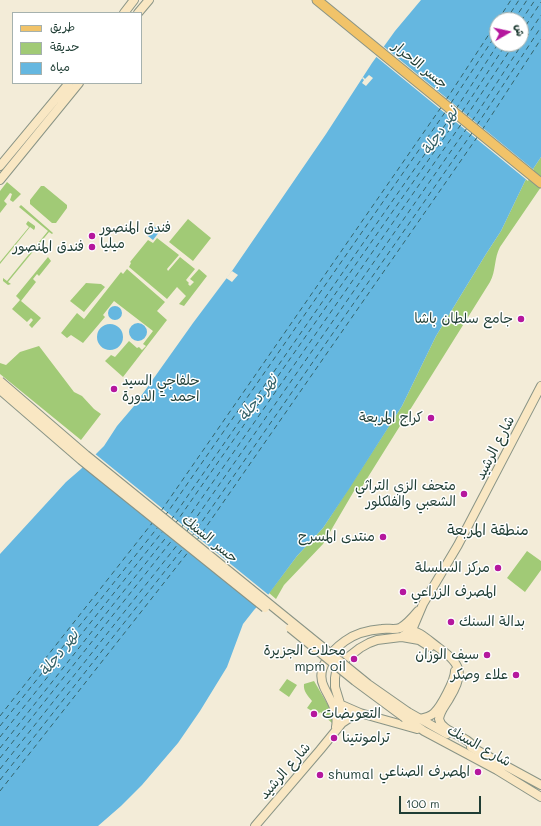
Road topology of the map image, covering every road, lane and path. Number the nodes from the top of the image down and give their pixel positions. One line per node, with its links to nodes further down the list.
1 (134, 0): 4 (main road)
2 (149, 0): 5 (main road)
3 (317, 0): 10 (main road, جسر الاحرار)
4 (125, 12)
5 (139, 12)
6 (67, 84): 8 (main road)
7 (79, 84): 9 (main road)
8 (0, 166)
9 (0, 180)
10 (541, 183)
11 (0, 381): 22 (main road, جسر السنك, bridge)
12 (541, 386): 14 (main road, شارع الرشيد)
13 (0, 390): 22 (main road, جسر السنك, bridge)
14 (423, 604): 15 (main road, شارع الرشيد); 17 (main road, شارع الرشيد)
15 (418, 616): 16 (main road, شارع الرشيد); 18 (main road)
16 (412, 630): 17 (main road); 18 (main road)
17 (397, 633): 19 (main road); 20 (main road); 23 (main road)
18 (423, 636): 27 (main road)
19 (331, 700): 20 (main road); 26 (main road)
20 (340, 704): 21 (main road); 24 (main road)
21 (360, 713): 24 (main road); 25 (main road)
22 (406, 715): 23 (main road, شارع السنك); 25 (main road, شارع السنك)
23 (419, 719): 27 (main road, شارع السنك)
24 (342, 723): 26 (main road, شارع الرشيد)
25 (424, 731): 29 (main road, شارع السنك)
26 (334, 733): 30 (main road, شارع الرشيد)
27 (475, 750): 28 (main road, شارع السنك)
28 (541, 785)
29 (541, 797)
30 (255, 826)

